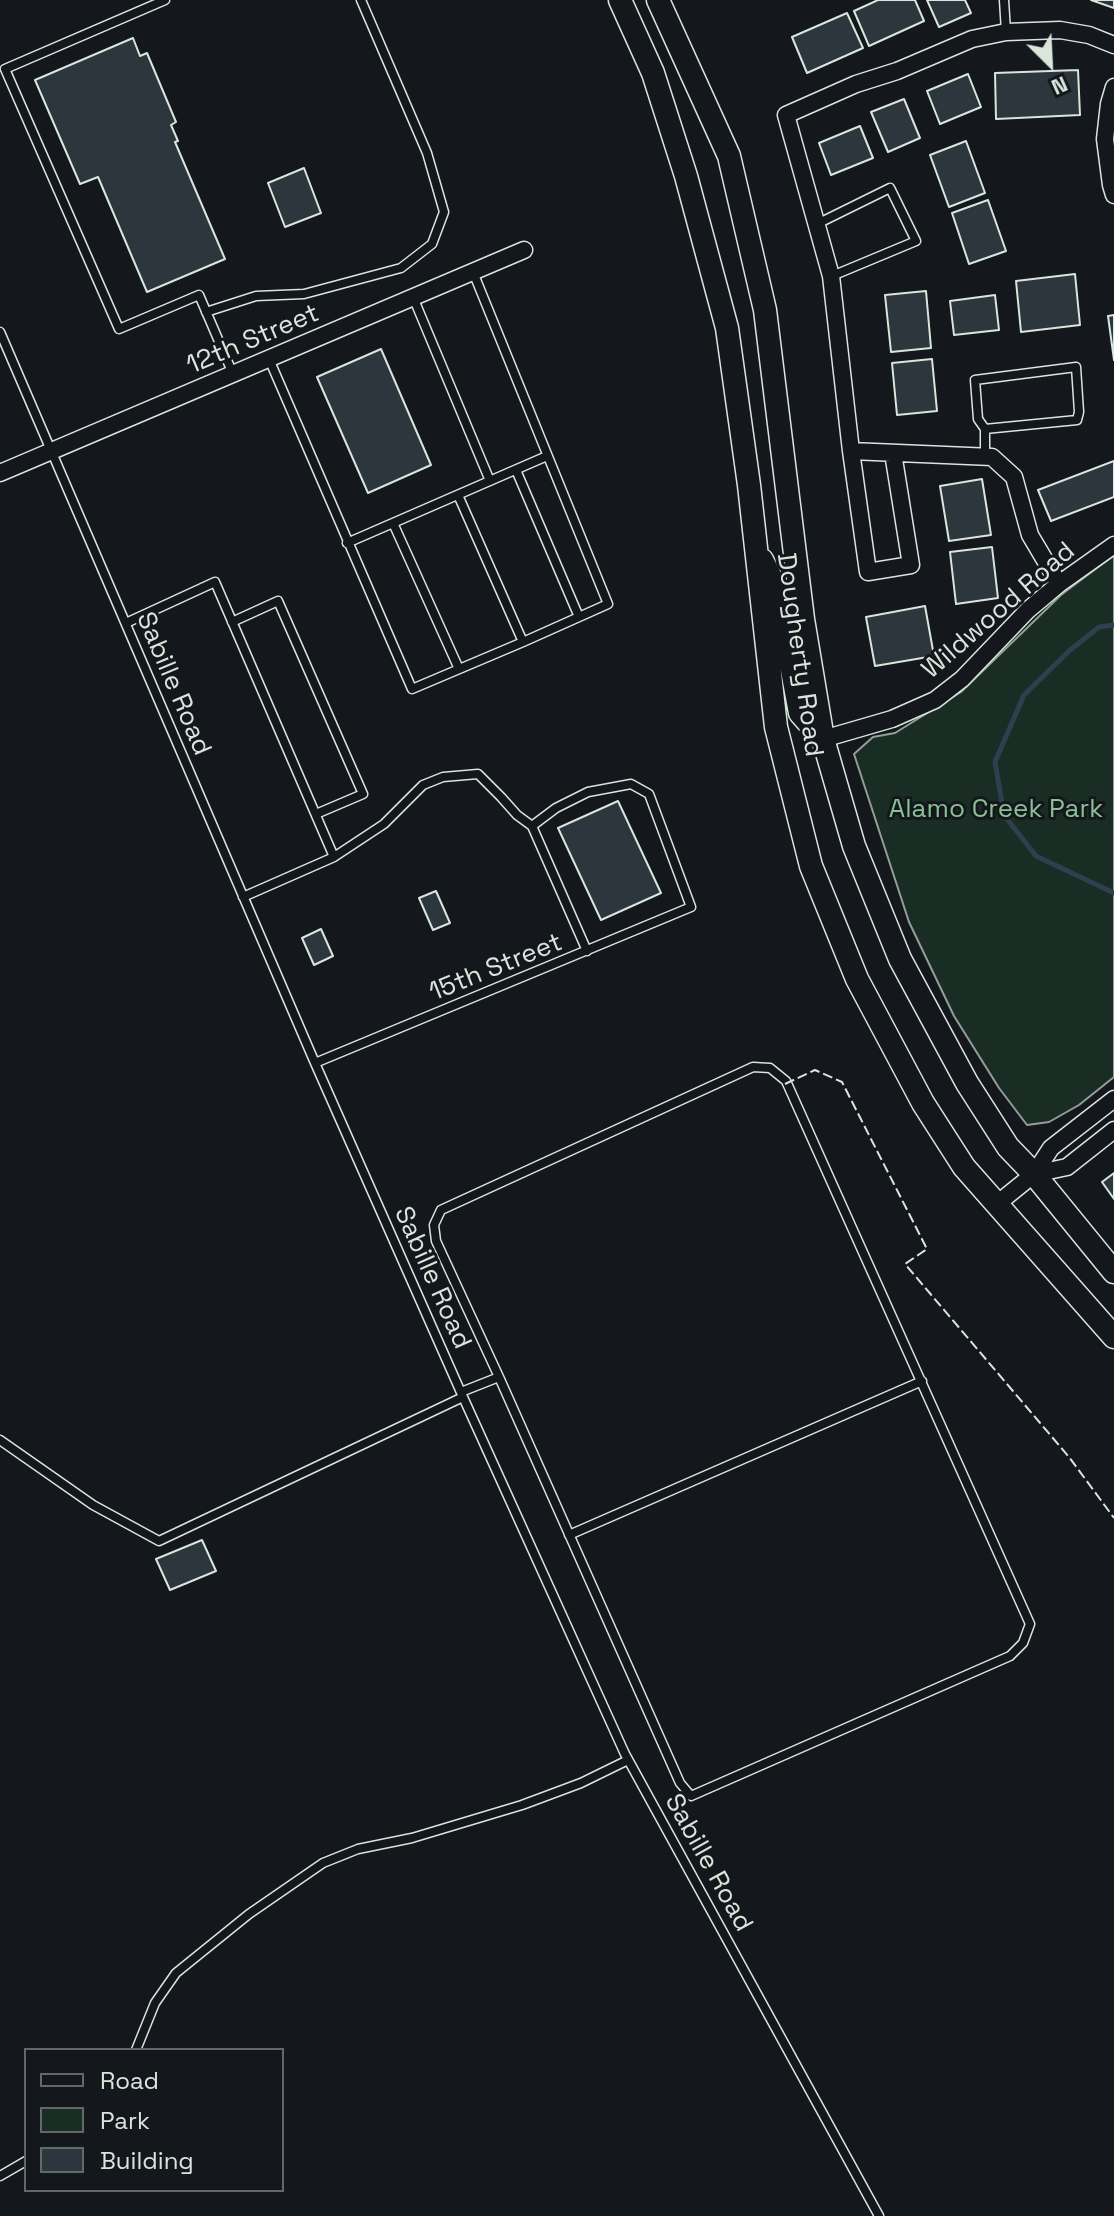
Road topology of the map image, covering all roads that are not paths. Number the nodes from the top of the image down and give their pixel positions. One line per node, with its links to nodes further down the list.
1 (165, 0): 15 (lane)
2 (361, 0): 15 (lane)
3 (620, 0): 31 (main road, Dougherty Road)
4 (658, 0): 39 (main road, Dougherty Road)
5 (1004, 0): 6 (lane)
6 (1006, 32): 7 (street); 10 (street)
7 (1114, 45)
8 (1114, 87): 9 (street)
9 (1114, 195)
10 (816, 224): 13 (street); 13 (lane)
11 (524, 250): 12 (street, 12th Street)
12 (473, 272): 14 (street, 12th Street); 23 (lane)
13 (831, 276): 20 (street)
14 (413, 297): 17 (street, 12th Street); 27 (lane)
15 (206, 312): 18 (lane)
16 (0, 332): 21 (lane, Sabille Road)
17 (269, 359): 18 (street, 12th Street); 30 (lane)
18 (233, 374): 21 (street, 12th Street)
19 (985, 429): 19 (lane); 24 (lane)
20 (851, 451): 22 (street); 22 (street)
21 (51, 452): 26 (street, 12th Street); 36 (lane, Sabille Road)
22 (893, 453): 24 (street)
23 (547, 456): 25 (lane); 34 (lane)
24 (985, 457): 33 (street)
25 (516, 470): 27 (lane); 34 (lane)
26 (0, 473)
27 (490, 481): 28 (lane)
28 (458, 495): 29 (lane); 37 (lane)
29 (393, 523): 30 (lane); 38 (lane)
30 (347, 543): 38 (lane)
31 (755, 545): 39 (main road); 49 (main road, Dougherty Road)
32 (1114, 545): 33 (street, Wildwood Road)
33 (1059, 584): 39 (street, Wildwood Road)
34 (579, 617): 37 (lane)
35 (232, 622): 36 (lane); 40 (lane); 40 (lane)
36 (126, 623): 43 (lane, Sabille Road)
37 (523, 642): 38 (lane)
38 (459, 669)
39 (823, 739): 48 (main road, Dougherty Road)
40 (316, 814): 42 (lane)
41 (532, 826): 42 (lane); 44 (lane); 44 (lane, 15th Street)
42 (334, 857): 43 (lane)
43 (243, 897): 45 (lane, Sabille Road)
44 (587, 951): 45 (lane, 15th Street)
45 (315, 1063): 54 (lane, Sabille Road)
46 (1114, 1099): 48 (street)
47 (1114, 1130): 48 (street)
48 (1034, 1174): 49 (street); 50 (main road, Dougherty Road)
49 (997, 1204): 51 (main road, Dougherty Road)
50 (1114, 1272)
51 (1114, 1337)
52 (499, 1377): 53 (lane); 54 (lane); 56 (lane)
53 (922, 1381): 56 (lane); 56 (lane)
54 (462, 1395): 55 (lane); 57 (lane, Sabille Road)
55 (0, 1440)
56 (569, 1535)
57 (628, 1760): 58 (lane); 61 (lane, Sabille Road)
58 (137, 2048)
59 (24, 2162): 60 (lane)
60 (0, 2176)
61 (879, 2216)

